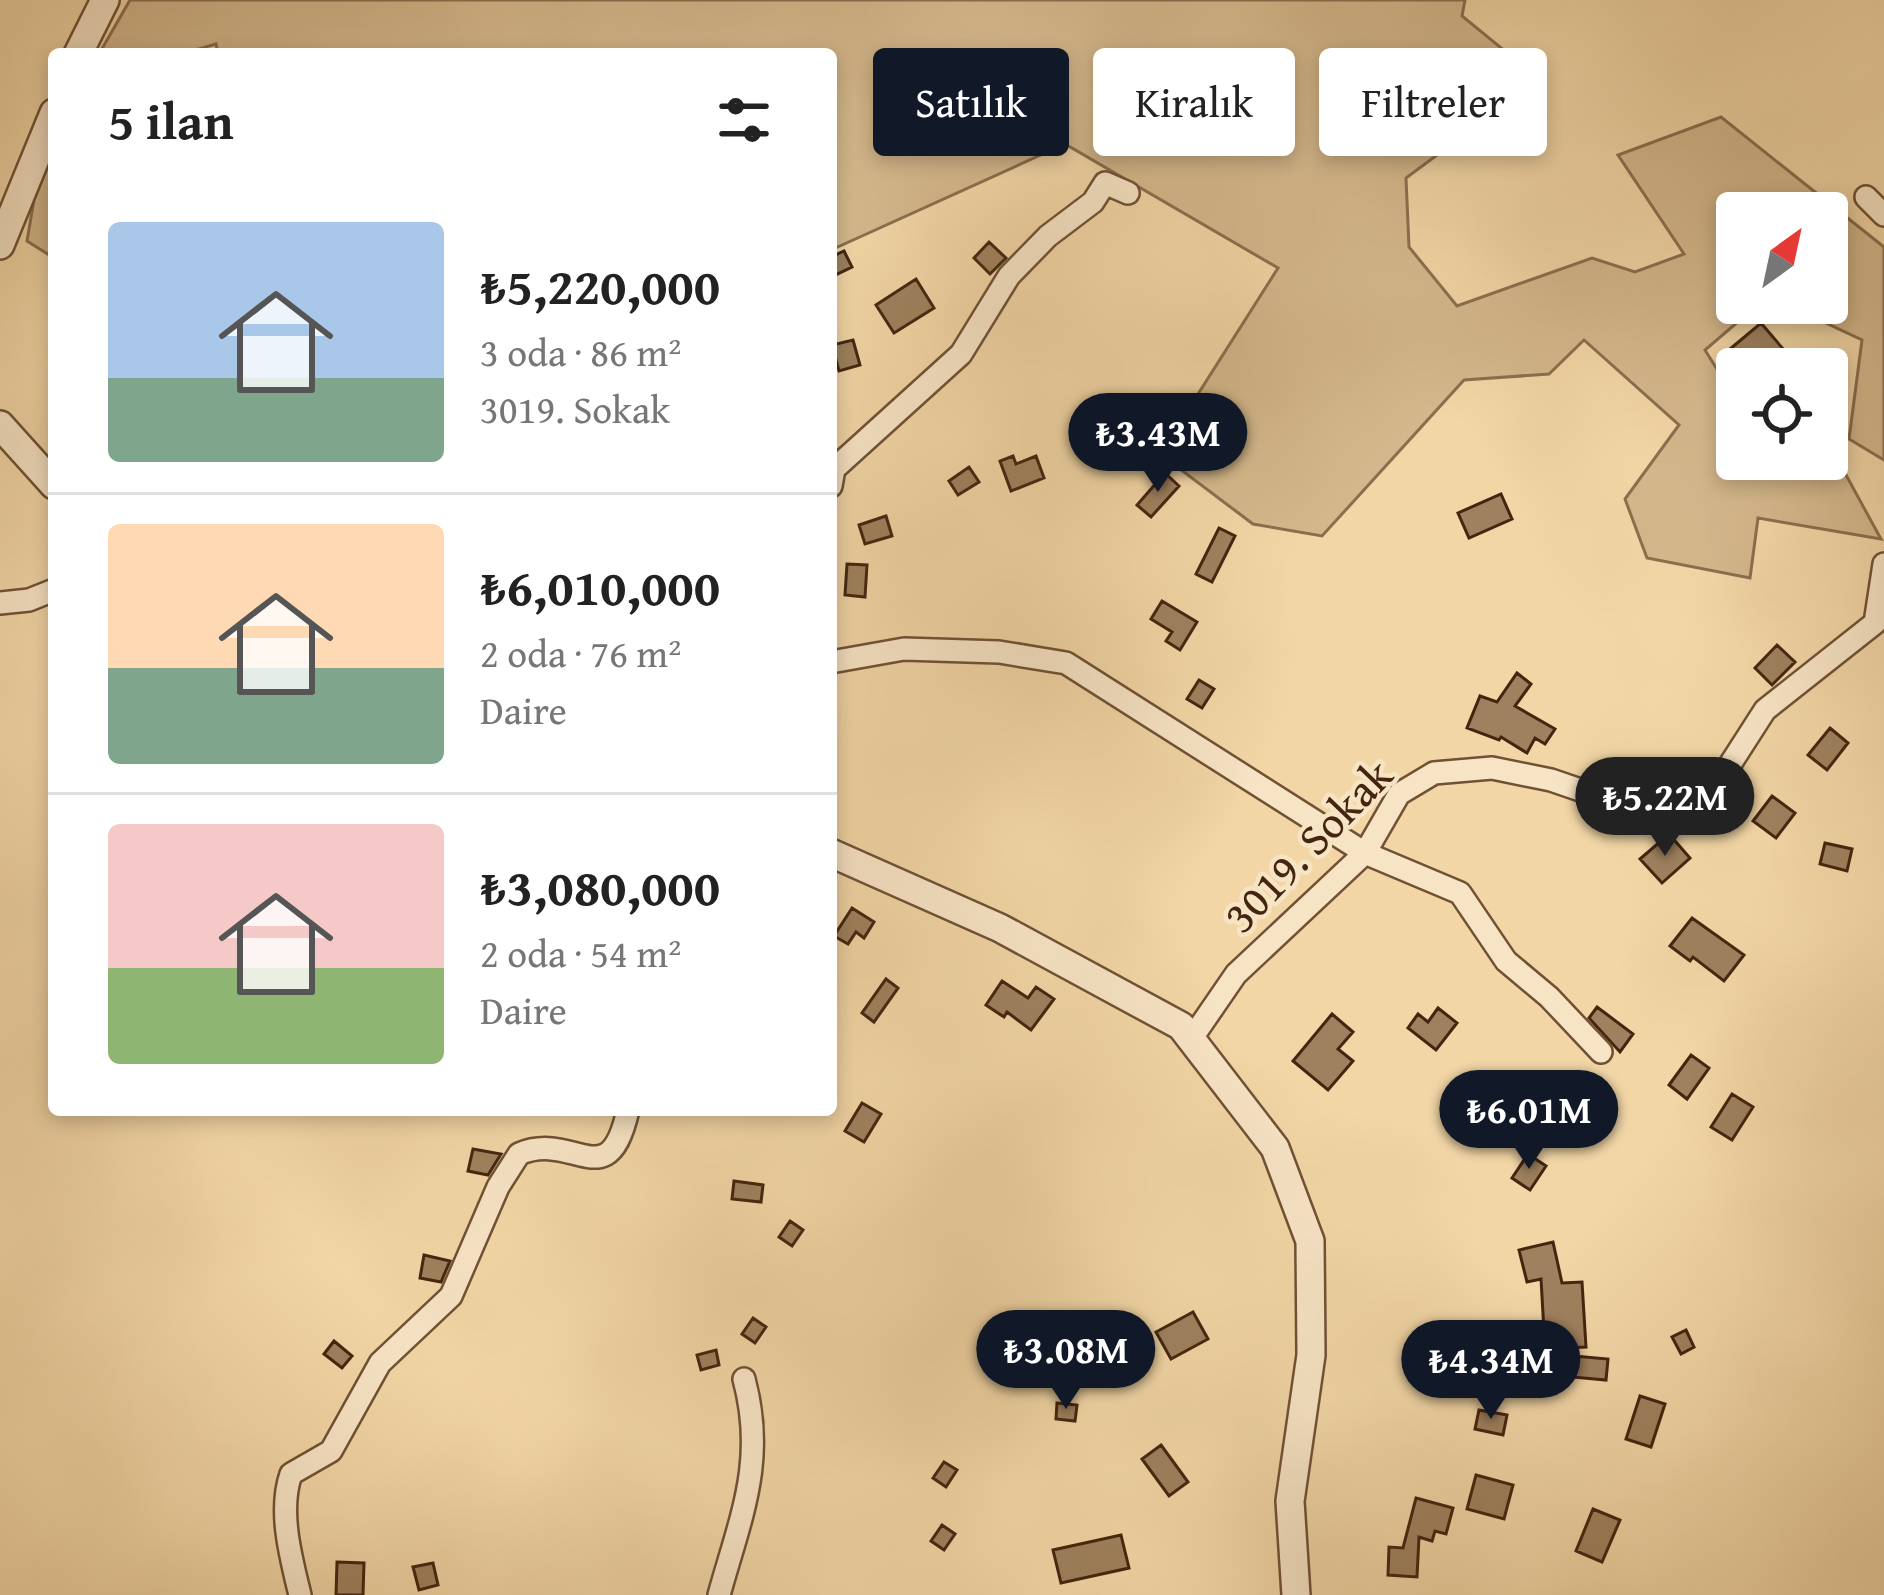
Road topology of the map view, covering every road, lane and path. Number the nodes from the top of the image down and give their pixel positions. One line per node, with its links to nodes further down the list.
1 (105, 0): 2 (street)
2 (81, 48)
3 (48, 128): 7 (street)
4 (1128, 194): 9 (street)
5 (1866, 197): 6 (street)
6 (1884, 215)
7 (0, 245)
8 (0, 425): 10 (street)
9 (837, 466)
10 (48, 478)
11 (1884, 565): 15 (street, 3019. Sokak)
12 (48, 592): 13 (street)
13 (0, 603)
14 (837, 661): 15 (street)
15 (1365, 854): 17 (street, 3019. Sokak); 18 (street)
16 (837, 856): 17 (street)
17 (1192, 1038): 23 (street)
18 (1601, 1052)
19 (627, 1116): 21 (street)
20 (744, 1379): 22 (street)
21 (300, 1595)
22 (718, 1595)
23 (1296, 1595)

